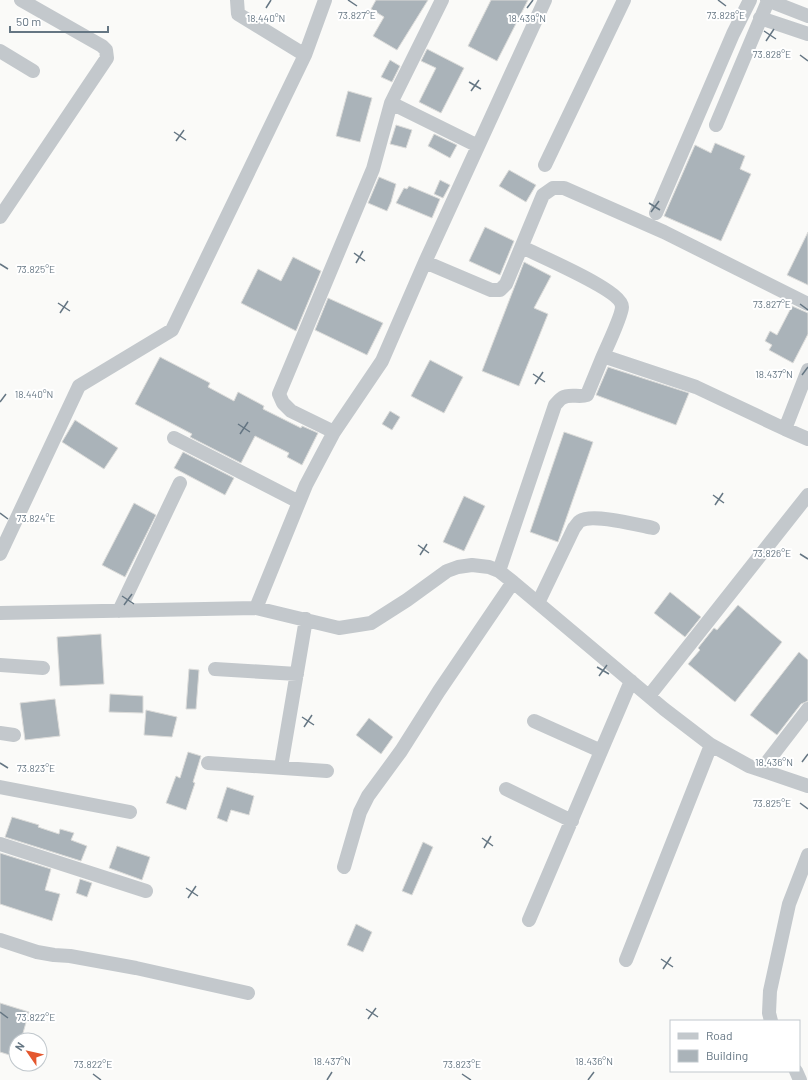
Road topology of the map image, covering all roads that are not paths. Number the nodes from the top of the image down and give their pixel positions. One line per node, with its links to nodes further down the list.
1 (21, 0): 20 (street)
2 (237, 0): 13 (street)
3 (325, 0): 13 (street)
4 (442, 0): 15 (street)
5 (545, 0): 17 (street)
6 (624, 0): 18 (street)
7 (750, 0): 19 (street)
8 (767, 0): 9 (street); 10 (street)
9 (808, 16)
10 (760, 18): 11 (street); 16 (street)
11 (808, 34)
12 (0, 51): 14 (street)
13 (305, 55): 34 (street)
14 (34, 71)
15 (391, 103): 17 (street); 27 (street)
16 (716, 125)
17 (478, 146): 22 (street)
18 (545, 165)
19 (656, 213)
20 (0, 217)
21 (522, 247): 22 (street); 23 (street); 24 (street)
22 (425, 262): 27 (street)
23 (808, 304)
24 (603, 356): 26 (street); 35 (street)
25 (808, 370): 26 (street)
26 (785, 429): 29 (street)
27 (334, 432): 32 (street)
28 (174, 438): 32 (street)
29 (808, 438)
30 (180, 483): 39 (street)
31 (808, 495): 47 (street)
32 (299, 502): 38 (street)
33 (654, 528): 37 (street)
34 (0, 554)
35 (499, 571): 36 (street); 41 (street)
36 (513, 582): 37 (street); 65 (street)
37 (538, 603): 46 (street)
38 (256, 608): 39 (street); 41 (street)
39 (118, 610): 40 (street)
40 (0, 613)
41 (306, 619): 45 (street)
42 (0, 664): 43 (street)
43 (43, 668)
44 (215, 669): 45 (street)
45 (297, 674): 55 (street)
46 (631, 681): 47 (street); 53 (street)
47 (649, 696): 52 (street)
48 (808, 709): 56 (street)
49 (534, 721): 53 (street)
50 (0, 733): 51 (street)
51 (14, 735)
52 (711, 745): 56 (street); 69 (street)
53 (601, 751): 62 (street)
54 (208, 763): 55 (street)
55 (282, 767): 57 (street)
56 (761, 770): 58 (street)
57 (327, 771)
58 (808, 786)
59 (0, 787): 61 (street)
60 (506, 789): 62 (street)
61 (130, 812)
62 (572, 821): 67 (street)
63 (0, 844): 66 (street)
64 (808, 855): 71 (street)
65 (344, 867)
66 (146, 891)
67 (530, 920)
68 (0, 940): 70 (street)
69 (626, 960)
70 (248, 993)
71 (771, 1020)

